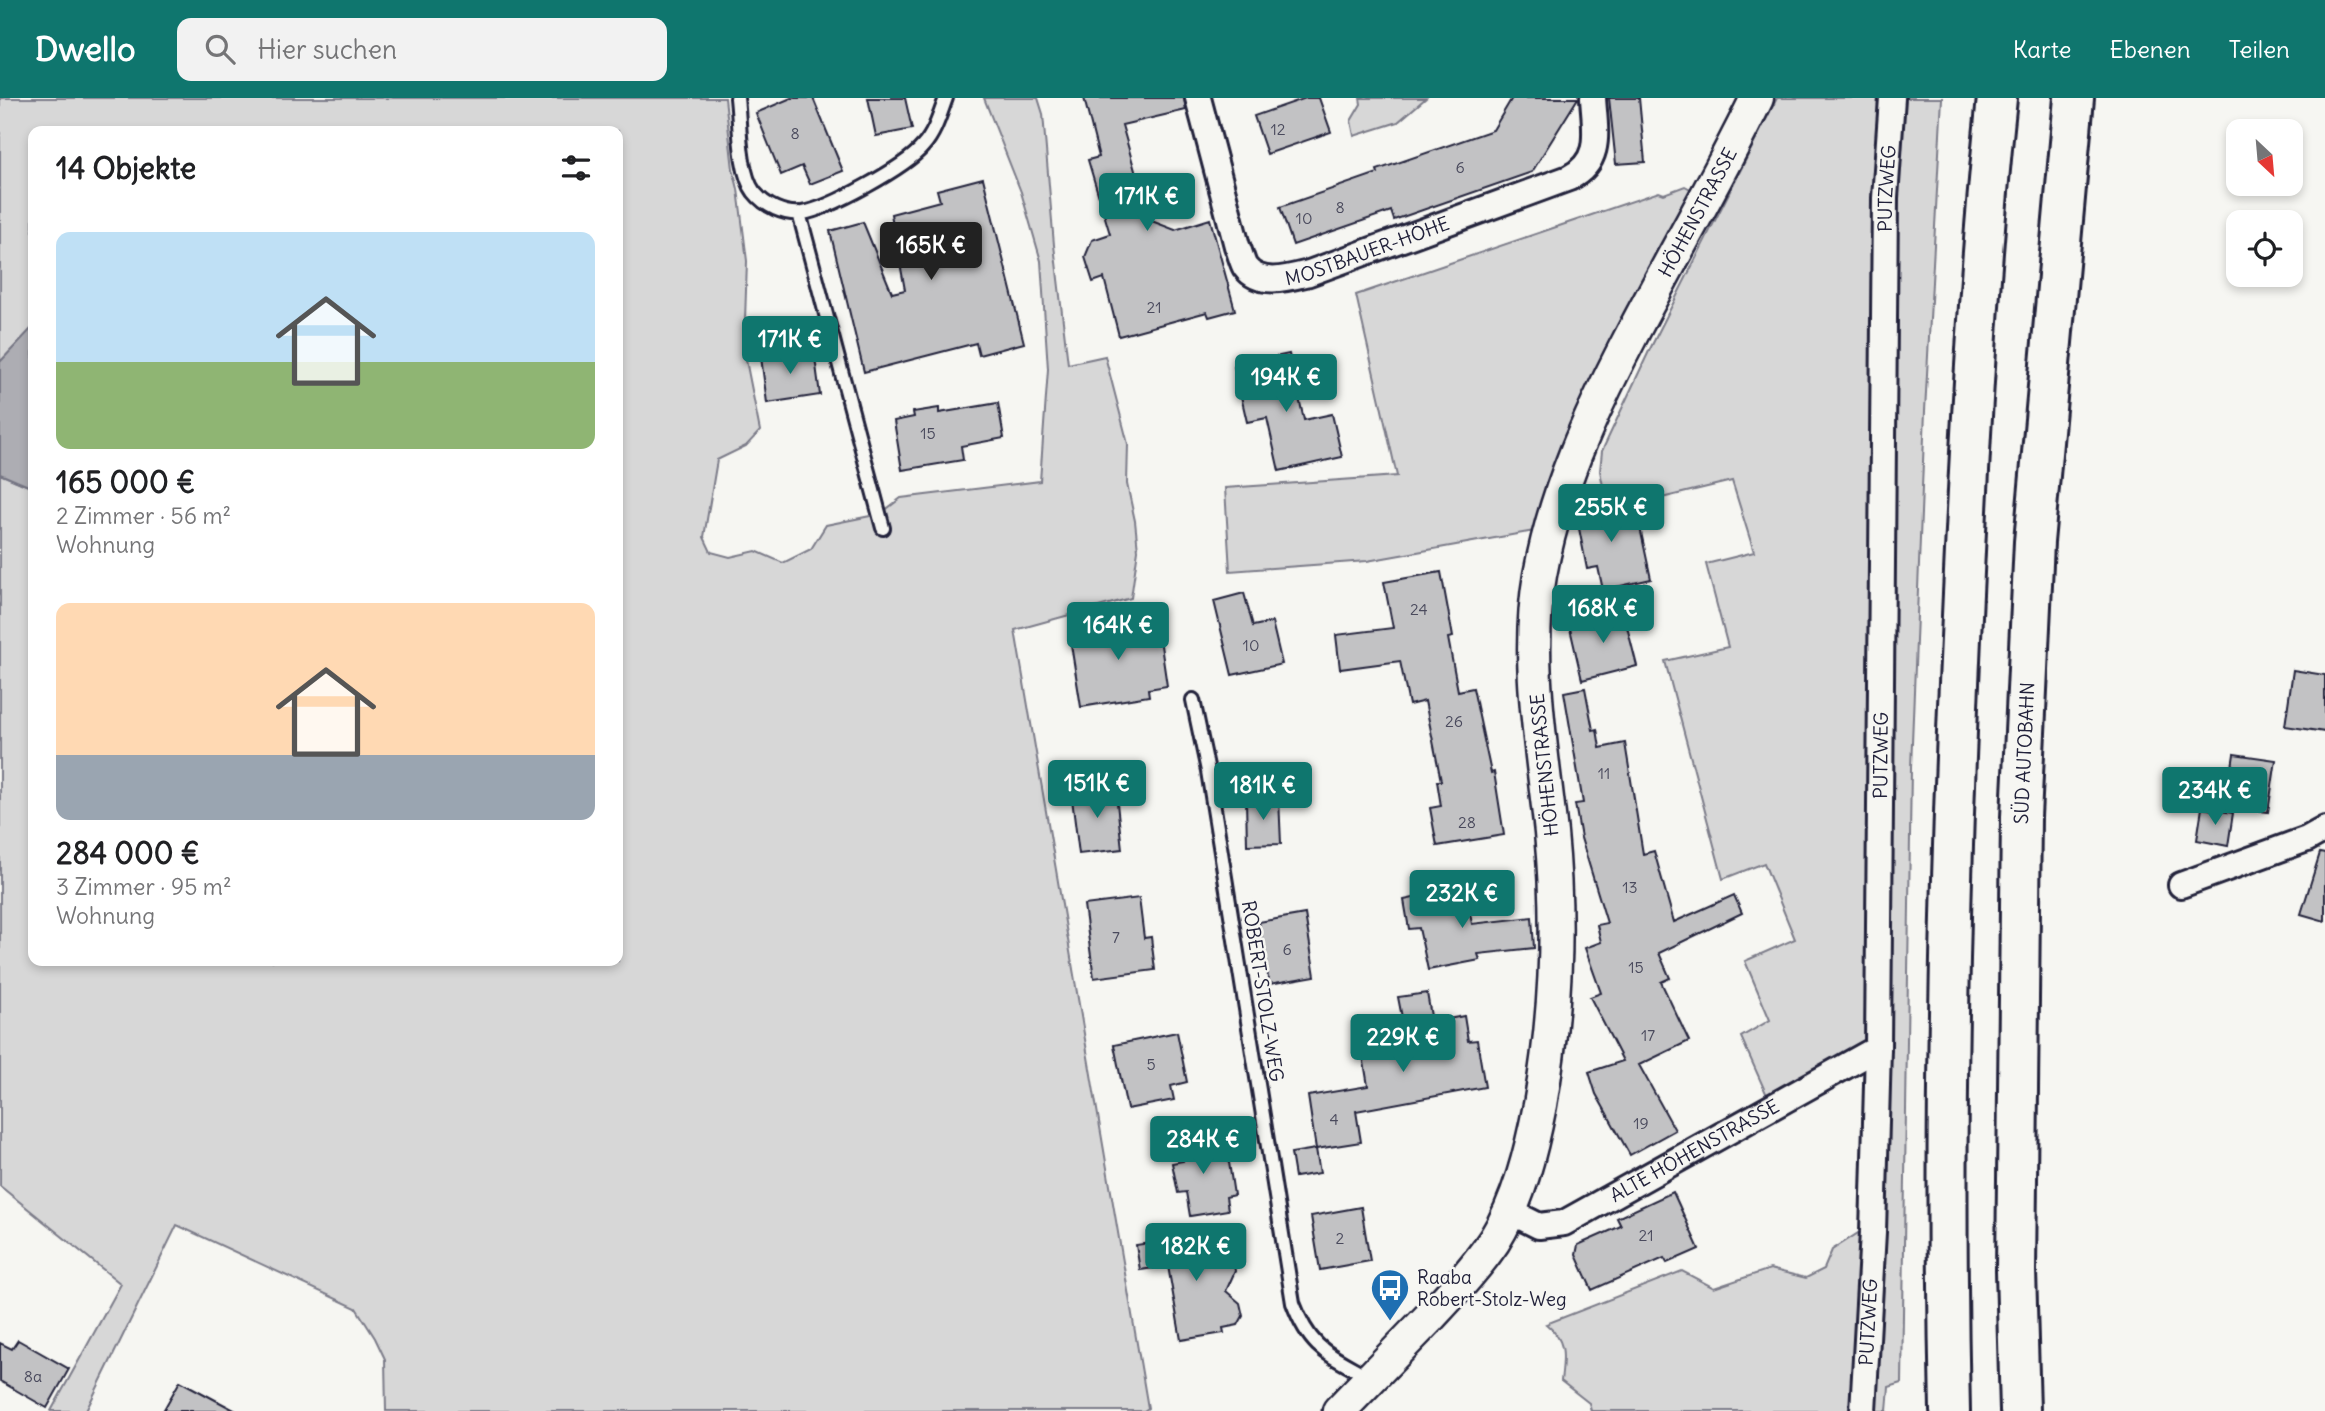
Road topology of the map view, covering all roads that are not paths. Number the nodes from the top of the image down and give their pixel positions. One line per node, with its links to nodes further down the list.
1 (737, 98): 9 (lane)
2 (946, 98): 9 (lane)
3 (1198, 98): 4 (street, MOSTBAUER-HÖHE)
4 (1593, 98)
5 (1757, 98): 15 (street, HÖHENSTRASSE)
6 (1892, 98): 14 (street, PUTZWEG)
7 (1997, 98): 19 (highway)
8 (2074, 98): 20 (highway, SÜD AUTOBAHN)
9 (799, 213): 10 (lane)
10 (883, 528)
11 (1193, 699): 16 (lane, ROBERT-STOLZ-WEG)
12 (2325, 830): 13 (street)
13 (2181, 886)
14 (1878, 1048): 15 (street, ALTE HÖHENSTRASSE); 18 (street, PUTZWEG)
15 (1509, 1212): 16 (street, HÖHENSTRASSE)
16 (1371, 1378): 17 (street, HÖHENSTRASSE)
17 (1339, 1411)
18 (1863, 1411)
19 (1950, 1411)
20 (2020, 1411)

